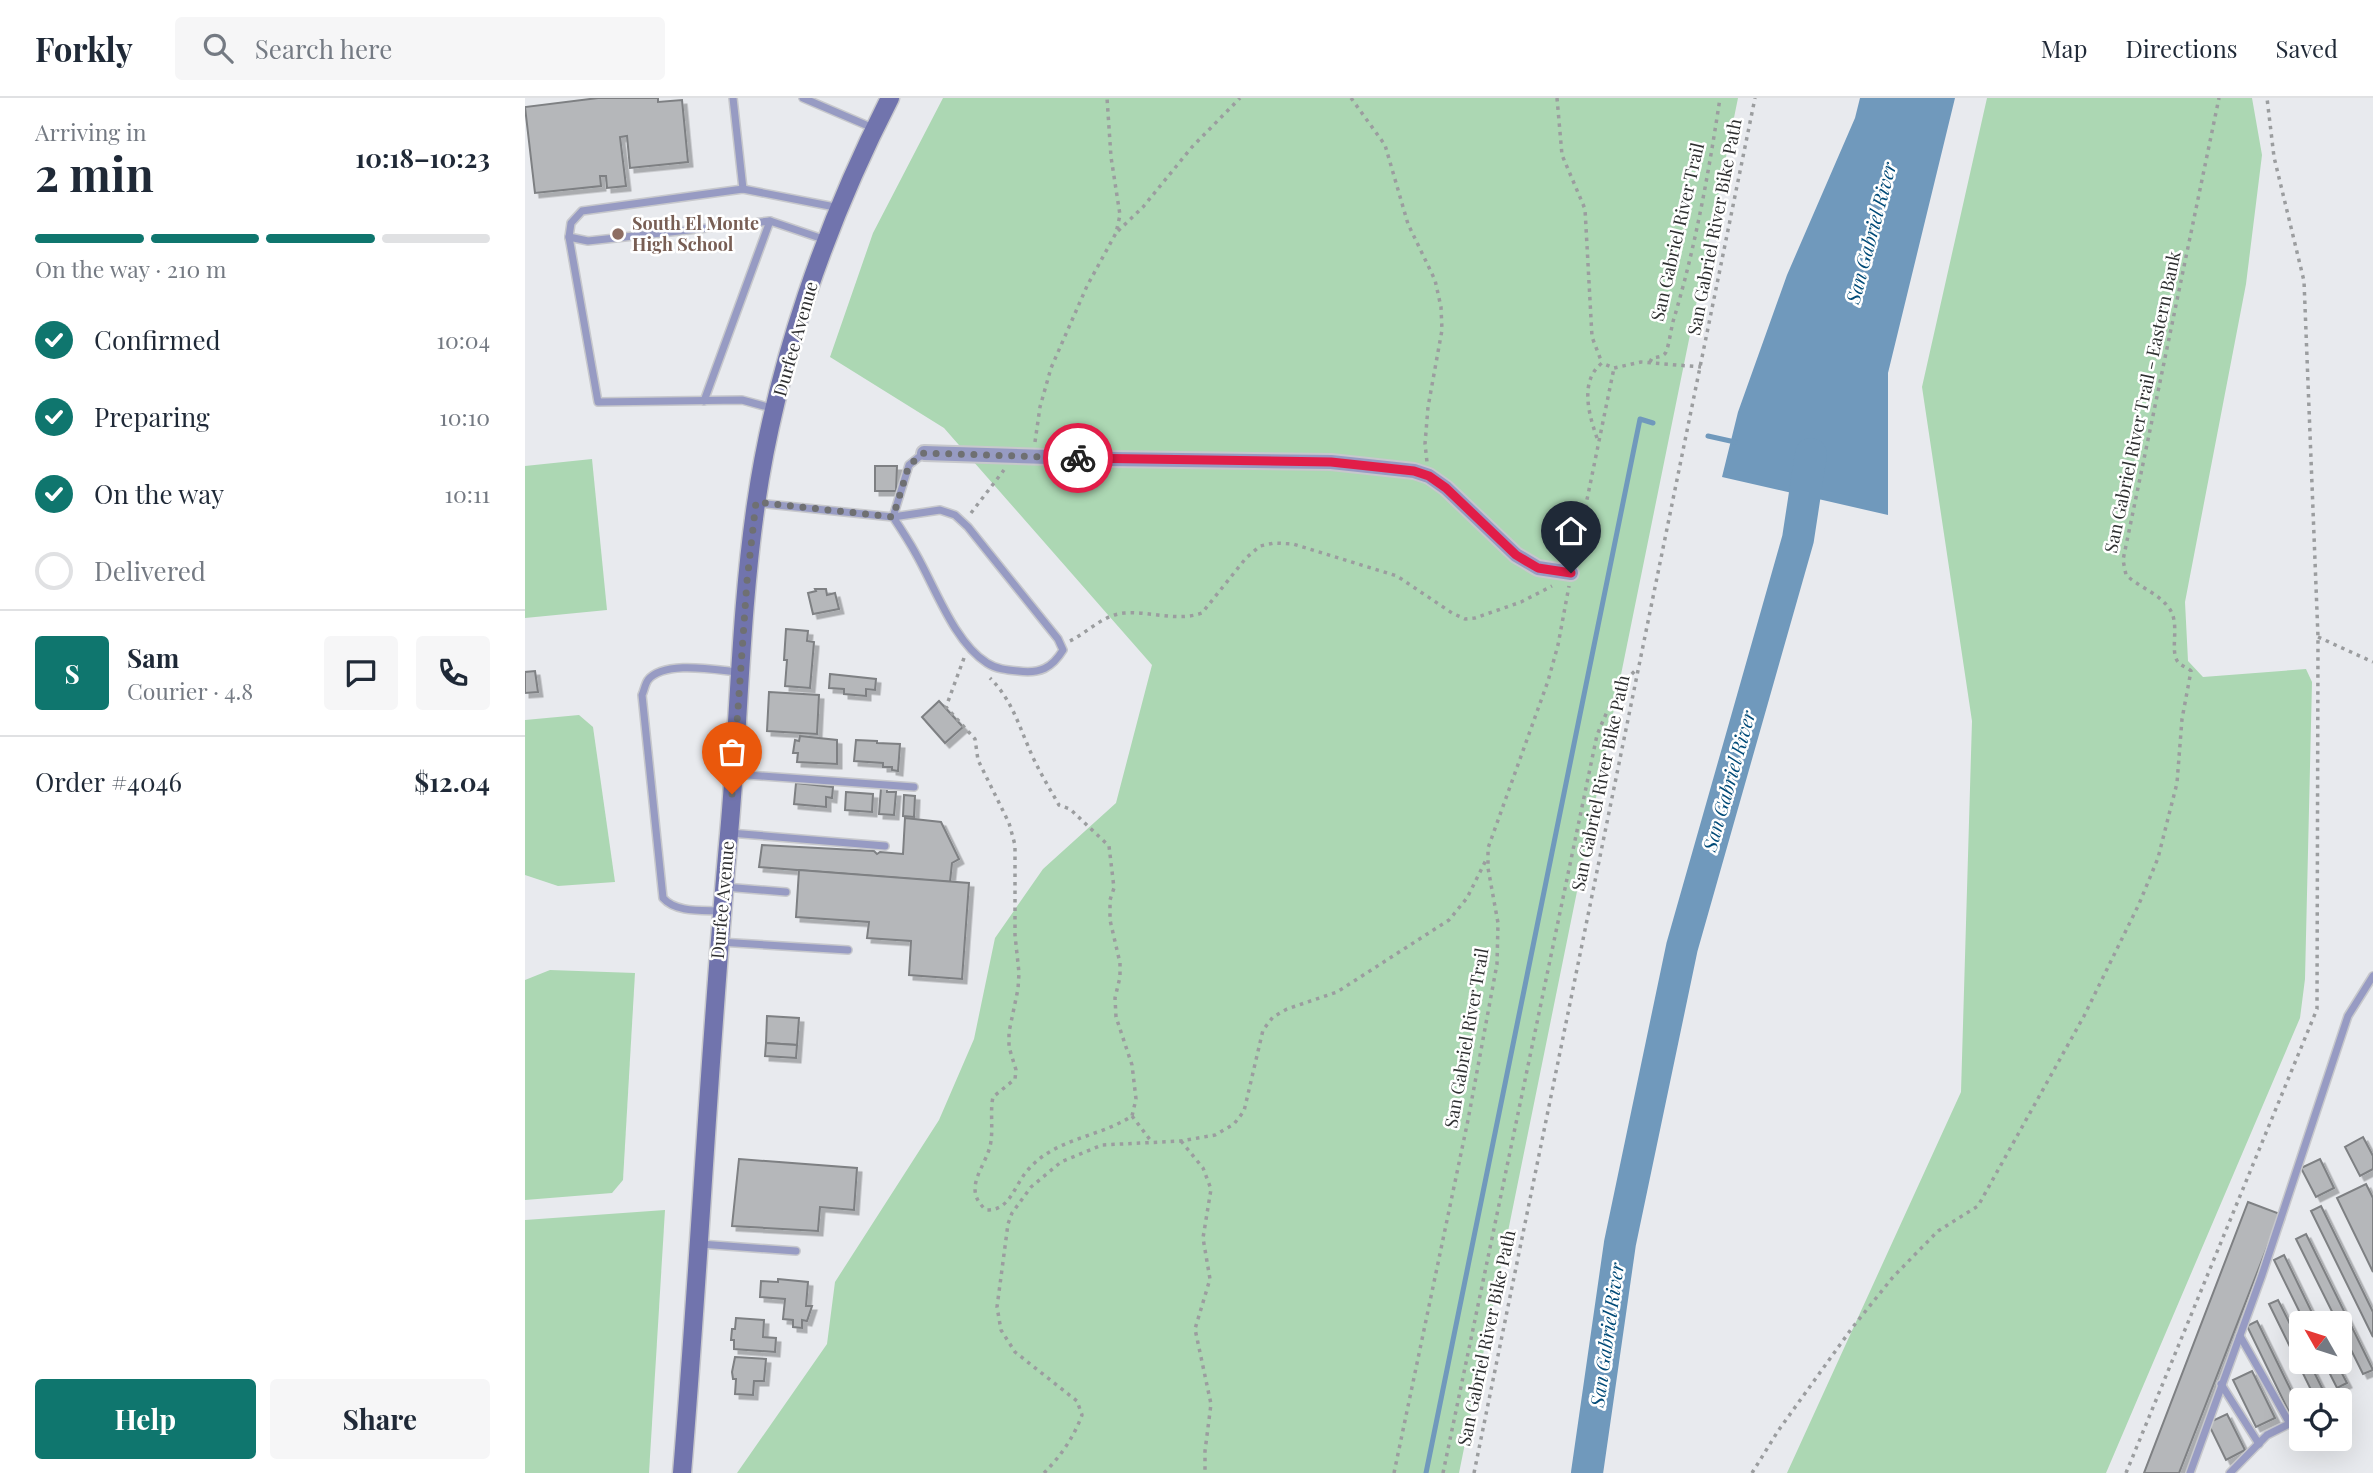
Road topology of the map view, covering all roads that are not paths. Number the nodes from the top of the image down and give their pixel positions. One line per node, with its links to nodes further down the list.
1 (733, 98): 5 (lane)
2 (803, 98): 4 (lane)
3 (890, 98): 4 (main road, Durfee Avenue)
4 (874, 129): 6 (main road, Durfee Avenue)
5 (743, 189): 6 (lane); 8 (lane)
6 (840, 208): 9 (main road, Durfee Avenue)
7 (770, 221): 8 (lane); 9 (lane); 10 (lane)
8 (569, 237): 10 (lane)
9 (828, 241): 11 (main road, Durfee Avenue)
10 (704, 401): 11 (lane)
11 (776, 409): 13 (main road, Durfee Avenue)
12 (924, 453): 14 (lane); 15 (street)
13 (756, 502): 14 (lane); 16 (main road, Durfee Avenue)
14 (893, 517): 14 (lane)
15 (1571, 573)
16 (741, 672): 17 (main road, Durfee Avenue); 23 (lane)
17 (733, 774): 18 (lane); 19 (main road, Durfee Avenue)
18 (914, 787)
19 (729, 833): 20 (lane); 21 (main road, Durfee Avenue)
20 (885, 846)
21 (723, 887): 22 (lane); 23 (main road, Durfee Avenue)
22 (786, 892)
23 (722, 911): 24 (main road, Durfee Avenue)
24 (719, 942): 25 (lane); 27 (main road, Durfee Avenue)
25 (848, 950)
26 (2373, 976): 29 (lane)
27 (700, 1244): 28 (lane); 34 (main road, Durfee Avenue)
28 (796, 1251)
29 (2240, 1336): 30 (lane); 31 (lane)
30 (2221, 1384): 33 (lane); 35 (lane)
31 (2289, 1422)
32 (2289, 1424): 33 (lane)
33 (2259, 1444): 36 (lane)
34 (682, 1473)
35 (2190, 1473)
36 (2230, 1473)

